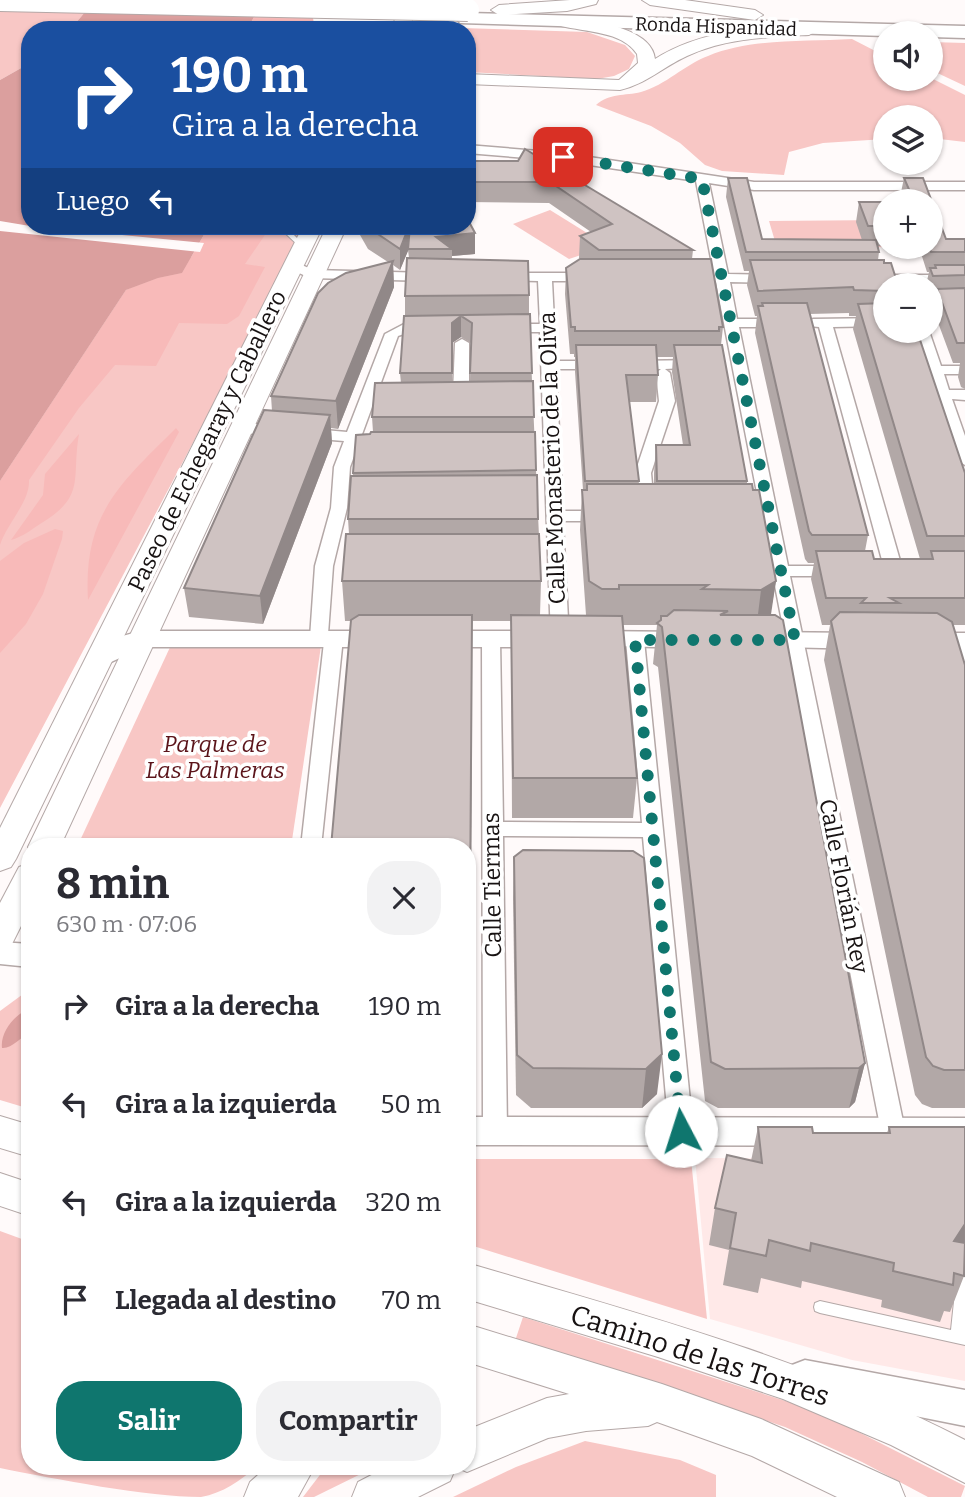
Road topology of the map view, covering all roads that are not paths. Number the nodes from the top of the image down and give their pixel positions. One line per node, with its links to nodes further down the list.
1 (0, 0): 8 (highway, bridge)
2 (408, 0): 11 (main road)
3 (421, 0): 12 (main road)
4 (590, 0): 7 (main road)
5 (650, 0): 9 (main road)
6 (0, 10): 8 (highway)
7 (499, 10): 8 (highway, Ronda Hispanidad); 9 (highway, Ronda Hispanidad)
8 (467, 14): 13 (highway, Ronda Hispanidad)
9 (755, 15): 10 (highway, Ronda Hispanidad)
10 (965, 20)
11 (403, 21)
12 (416, 21)
13 (568, 22): 14 (highway, Ronda Hispanidad); 17 (main road)
14 (822, 29): 15 (highway, Ronda Hispanidad); 17 (main road)
15 (965, 32)
16 (476, 79): 17 (main road)
17 (595, 85)
18 (476, 150): 19 (street)
19 (702, 179): 20 (street); 31 (street, Calle Florián Rey)
20 (965, 186)
21 (289, 235): 24 (lane)
22 (311, 235): 24 (main road, Paseo de Echegaray y Caballero)
23 (329, 235): 24 (main road, Paseo de Echegaray y Caballero)
24 (304, 262): 25 (street); 37 (main road, Paseo de Echegaray y Caballero); 74 (main road, Paseo de Echegaray y Caballero)
25 (381, 277): 26 (street); 37 (street)
26 (448, 277)
27 (488, 277): 28 (street)
28 (545, 277): 29 (street); 41 (street, Calle Monasterio de la Oliva)
29 (612, 277)
30 (692, 278): 31 (street)
31 (722, 278): 32 (street); 40 (street, Calle Florián Rey)
32 (792, 279)
33 (862, 279): 35 (street)
34 (965, 279): 36 (street)
35 (873, 280)
36 (943, 280)
37 (300, 306): 56 (main road, Paseo de Echegaray y Caballero)
38 (873, 322): 39 (street)
39 (825, 323): 40 (street); 66 (street)
40 (731, 324): 44 (street, Calle Florián Rey)
41 (547, 328): 45 (street, Calle Monasterio de la Oliva); 52 (street)
42 (462, 343): 51 (street)
43 (926, 343): 46 (street)
44 (739, 364): 45 (street); 63 (street, Calle Florián Rey)
45 (548, 365): 55 (street, Calle Monasterio de la Oliva)
46 (935, 370): 47 (street); 49 (street)
47 (965, 370)
48 (663, 373): 61 (street)
49 (943, 394): 50 (street); 58 (street)
50 (965, 395)
51 (462, 399)
52 (367, 401): 53 (street); 57 (street)
53 (384, 401)
54 (530, 401): 55 (street)
55 (550, 401): 61 (street, Calle Monasterio de la Oliva)
56 (244, 428): 57 (street); 68 (main road, Paseo de Echegaray y Caballero)
57 (353, 438): 59 (street)
58 (965, 460)
59 (339, 508): 60 (street); 67 (street)
60 (359, 508)
61 (549, 510): 70 (street, Calle Monasterio de la Oliva)
62 (752, 516): 63 (street)
63 (770, 516): 64 (street, Calle Florián Rey)
64 (781, 571): 65 (street); 72 (street, Calle Florián Rey)
65 (857, 571)
66 (894, 571)
67 (326, 638): 68 (street); 69 (street); 78 (street)
68 (142, 639): 74 (street); 77 (main road, Paseo de Echegaray y Caballero)
69 (491, 639): 70 (street); 75 (street, Calle Tiermas)
70 (560, 639): 71 (street)
71 (635, 640): 72 (street); 76 (street)
72 (795, 640): 73 (street); 86 (street, Calle Florián Rey)
73 (963, 648)
74 (102, 656): 79 (main road, Paseo de Echegaray y Caballero)
75 (491, 829): 76 (street); 84 (street, Calle Tiermas)
76 (652, 831): 85 (street)
77 (48, 838)
78 (312, 838)
79 (0, 859)
80 (21, 893): 81 (main road)
81 (0, 935)
82 (0, 953): 83 (street)
83 (21, 955)
84 (481, 1131): 85 (street)
85 (681, 1131): 86 (street)
86 (893, 1131): 87 (street)
87 (965, 1132)
88 (0, 1189): 89 (main road)
89 (21, 1197)
90 (965, 1254): 93 (lane)
91 (476, 1284): 95 (main road, Camino de las Torres)
92 (820, 1307): 93 (lane)
93 (961, 1338)
94 (476, 1346): 96 (main road)
95 (764, 1370): 97 (street); 99 (main road, Camino de las Torres)
96 (662, 1404): 98 (main road); 104 (main road)
97 (965, 1408)
98 (476, 1447)
99 (965, 1462)
100 (288, 1475): 102 (main road)
101 (417, 1475): 103 (main road)
102 (265, 1497)
103 (373, 1497)
104 (884, 1497)

